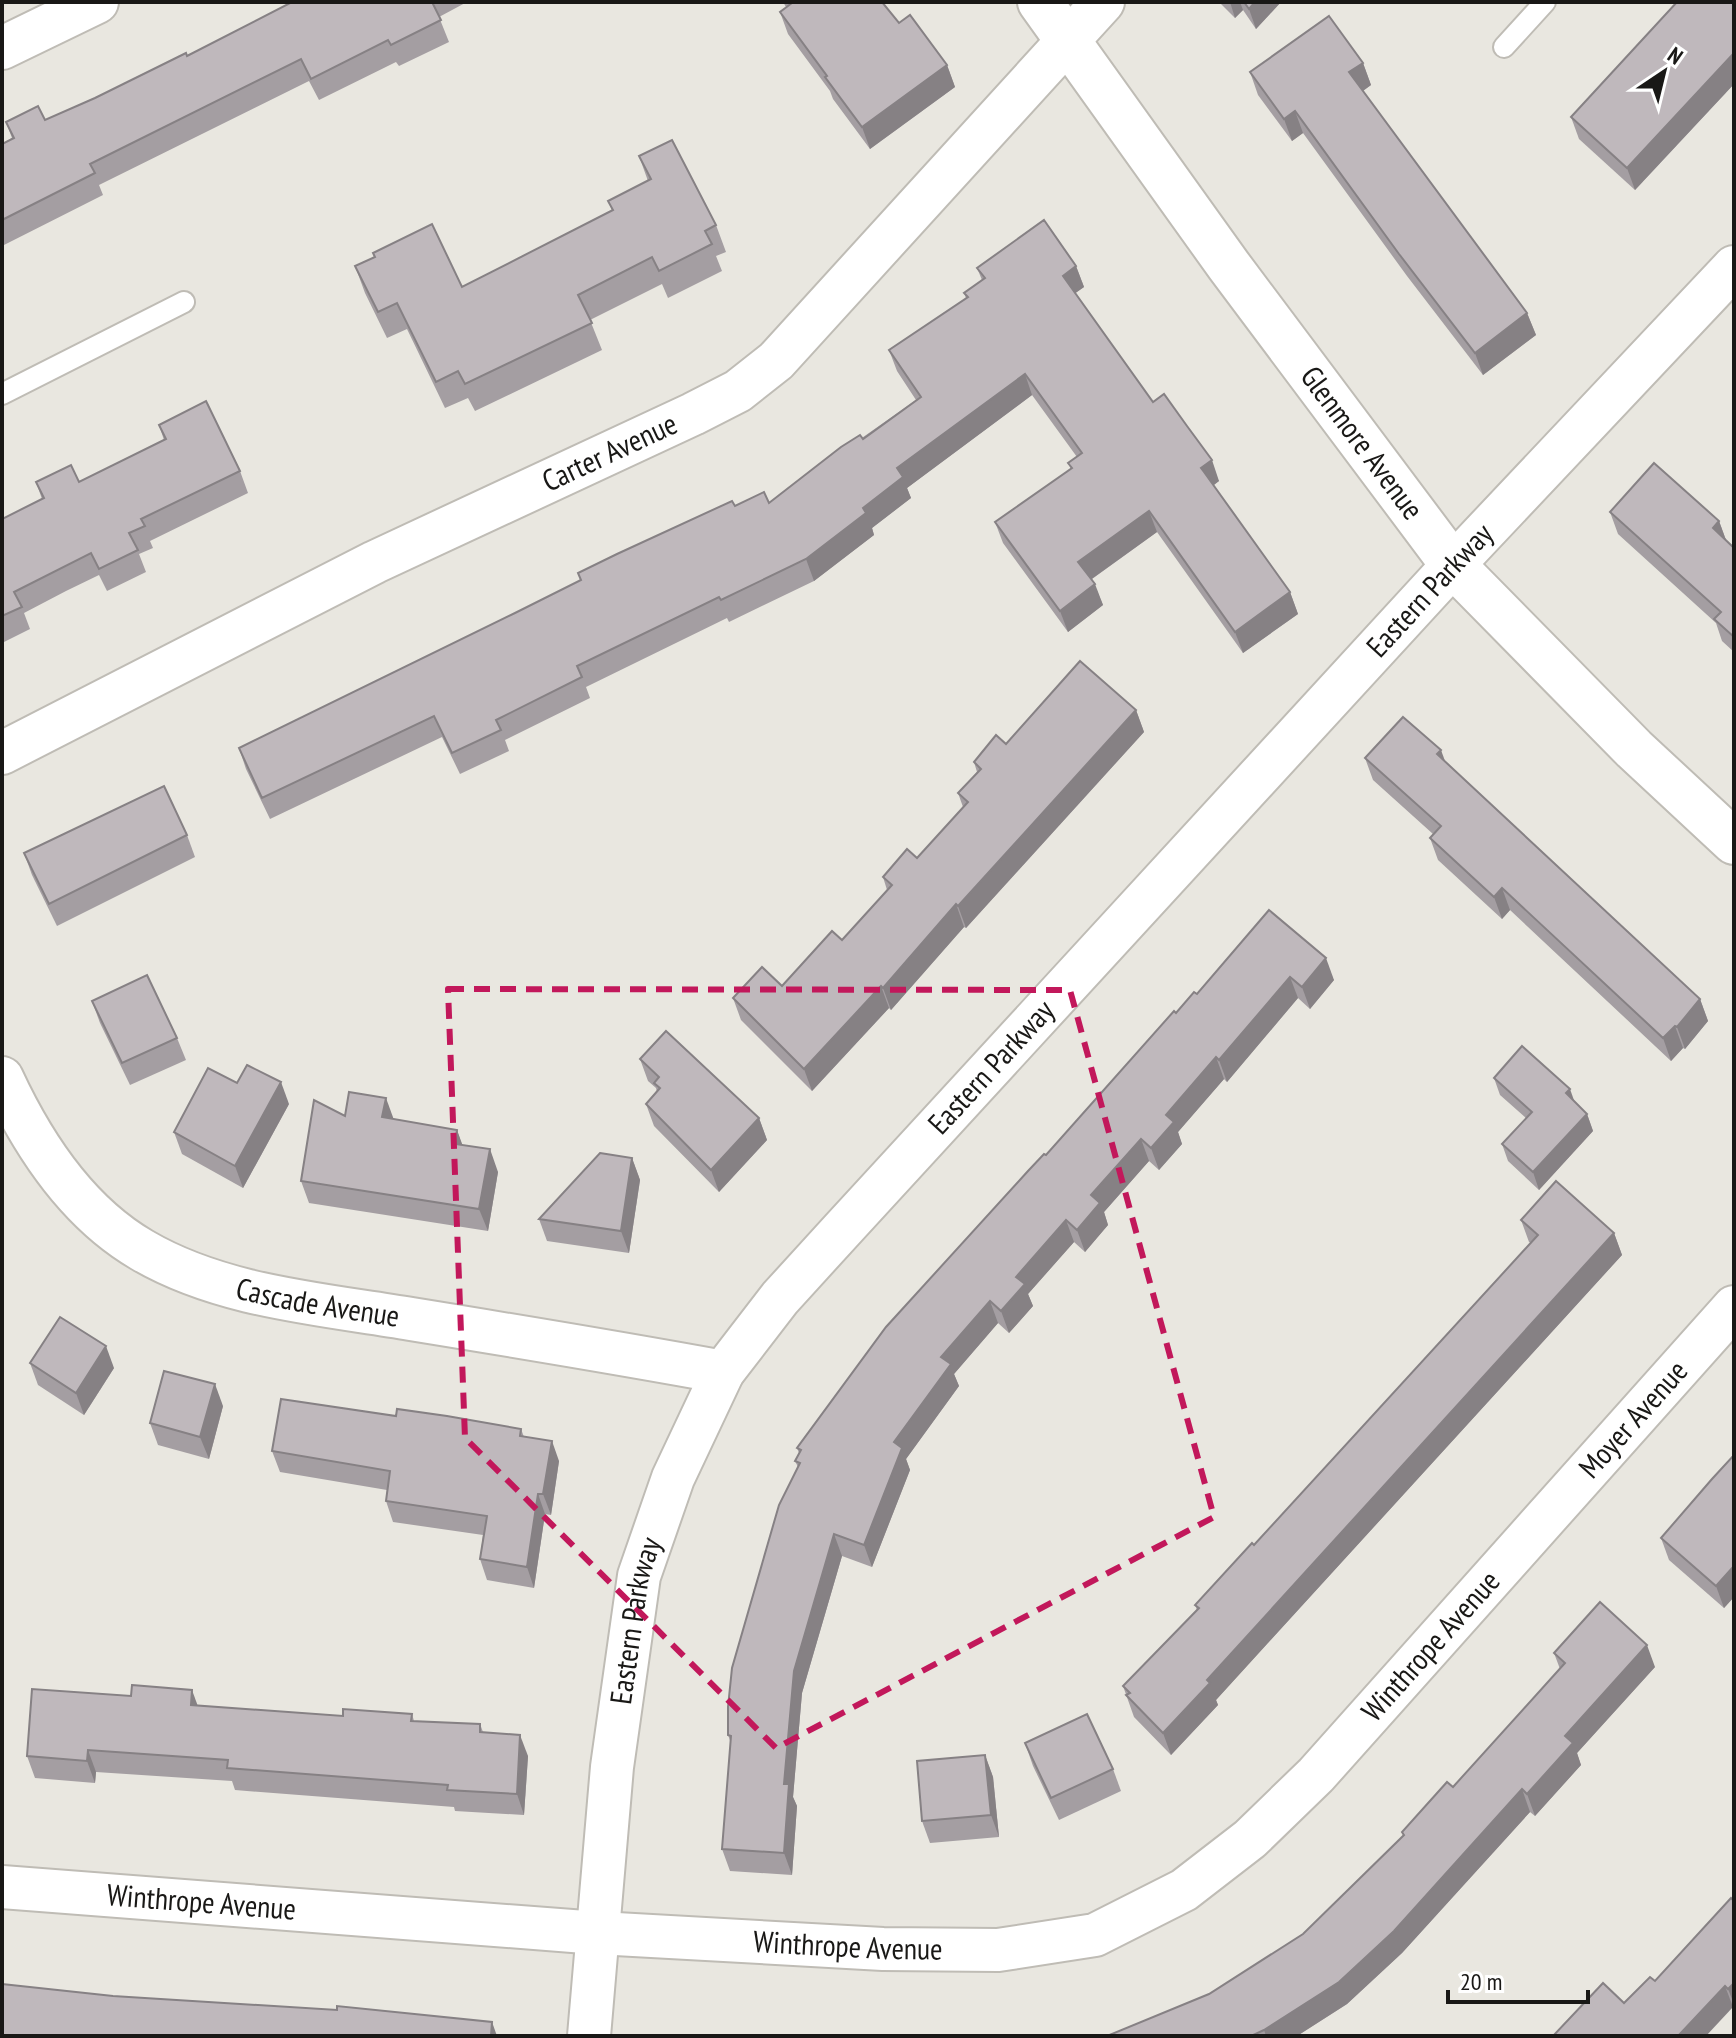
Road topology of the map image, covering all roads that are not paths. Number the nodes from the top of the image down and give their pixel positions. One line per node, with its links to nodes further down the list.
1 (97, 2): 7 (street)
2 (1040, 2): 5 (street, Glenmore Avenue)
3 (1103, 2): 5 (street, Carter Avenue)
4 (1545, 2): 6 (lane)
5 (1068, 39): 11 (street, Glenmore Avenue); 12 (street, Carter Avenue)
6 (1504, 47)
7 (2, 48)
8 (1734, 267): 11 (street, Eastern Parkway)
9 (184, 302): 10 (lane)
10 (2, 394)
11 (1453, 565): 13 (street, Glenmore Avenue); 16 (street, Eastern Parkway)
12 (2, 753)
13 (1734, 842)
14 (2, 1078): 16 (street, Cascade Avenue)
15 (1734, 1307): 17 (street, Moyer Avenue)
16 (723, 1372): 19 (street, Eastern Parkway)
17 (1531, 1532): 19 (street, Winthrope Avenue)
18 (2, 1887): 19 (street, Winthrope Avenue)
19 (598, 1933): 20 (street, Eastern Parkway)
20 (589, 2036)

